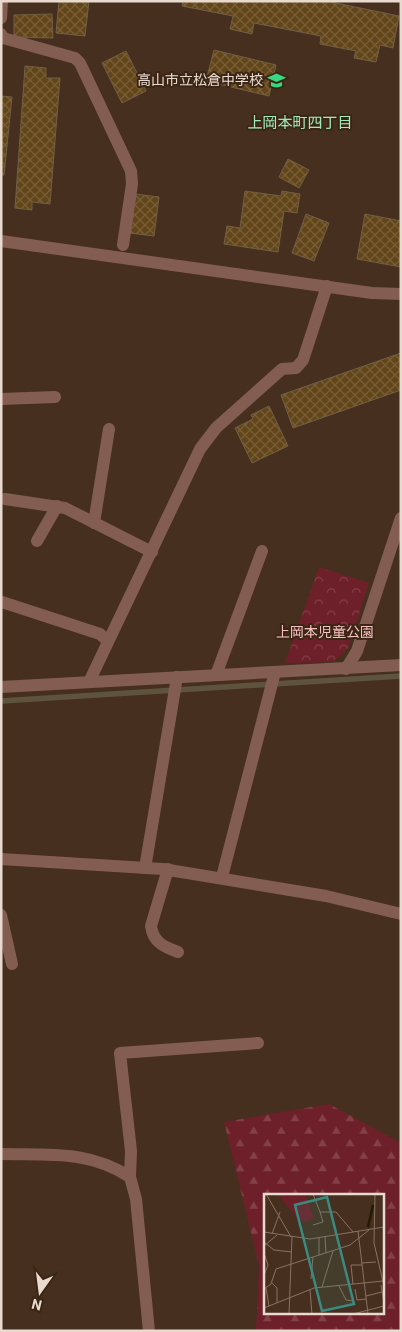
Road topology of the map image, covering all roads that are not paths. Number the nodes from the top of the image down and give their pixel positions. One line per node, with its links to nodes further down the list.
1 (2, 1): 2 (street)
2 (1, 18)
3 (1, 34): 5 (street)
4 (1, 241): 6 (street)
5 (123, 245)
6 (328, 286): 7 (street); 17 (street)
7 (401, 294)
8 (55, 397): 9 (street)
9 (1, 399)
10 (109, 430): 14 (street)
11 (5, 499): 12 (street)
12 (57, 506): 14 (street); 15 (street)
13 (401, 518): 21 (street)
14 (94, 523): 17 (street)
15 (37, 542)
16 (262, 551): 22 (street)
17 (152, 552): 19 (street)
18 (2, 602): 19 (street)
19 (108, 641): 25 (street)
20 (401, 665): 21 (street)
21 (346, 669): 23 (street)
22 (216, 675): 23 (street); 24 (street)
23 (275, 675): 30 (street)
24 (177, 680): 25 (street); 28 (street)
25 (89, 682): 26 (street)
26 (1, 687)
27 (1, 858): 28 (street)
28 (145, 868): 29 (street)
29 (168, 870): 30 (street); 33 (street)
30 (222, 878): 31 (street)
31 (401, 914)
32 (1, 915): 34 (street)
33 (178, 952)
34 (12, 964)
35 (258, 1043): 37 (street)
36 (1, 1154): 37 (street)
37 (130, 1177): 38 (street)
38 (149, 1331)

